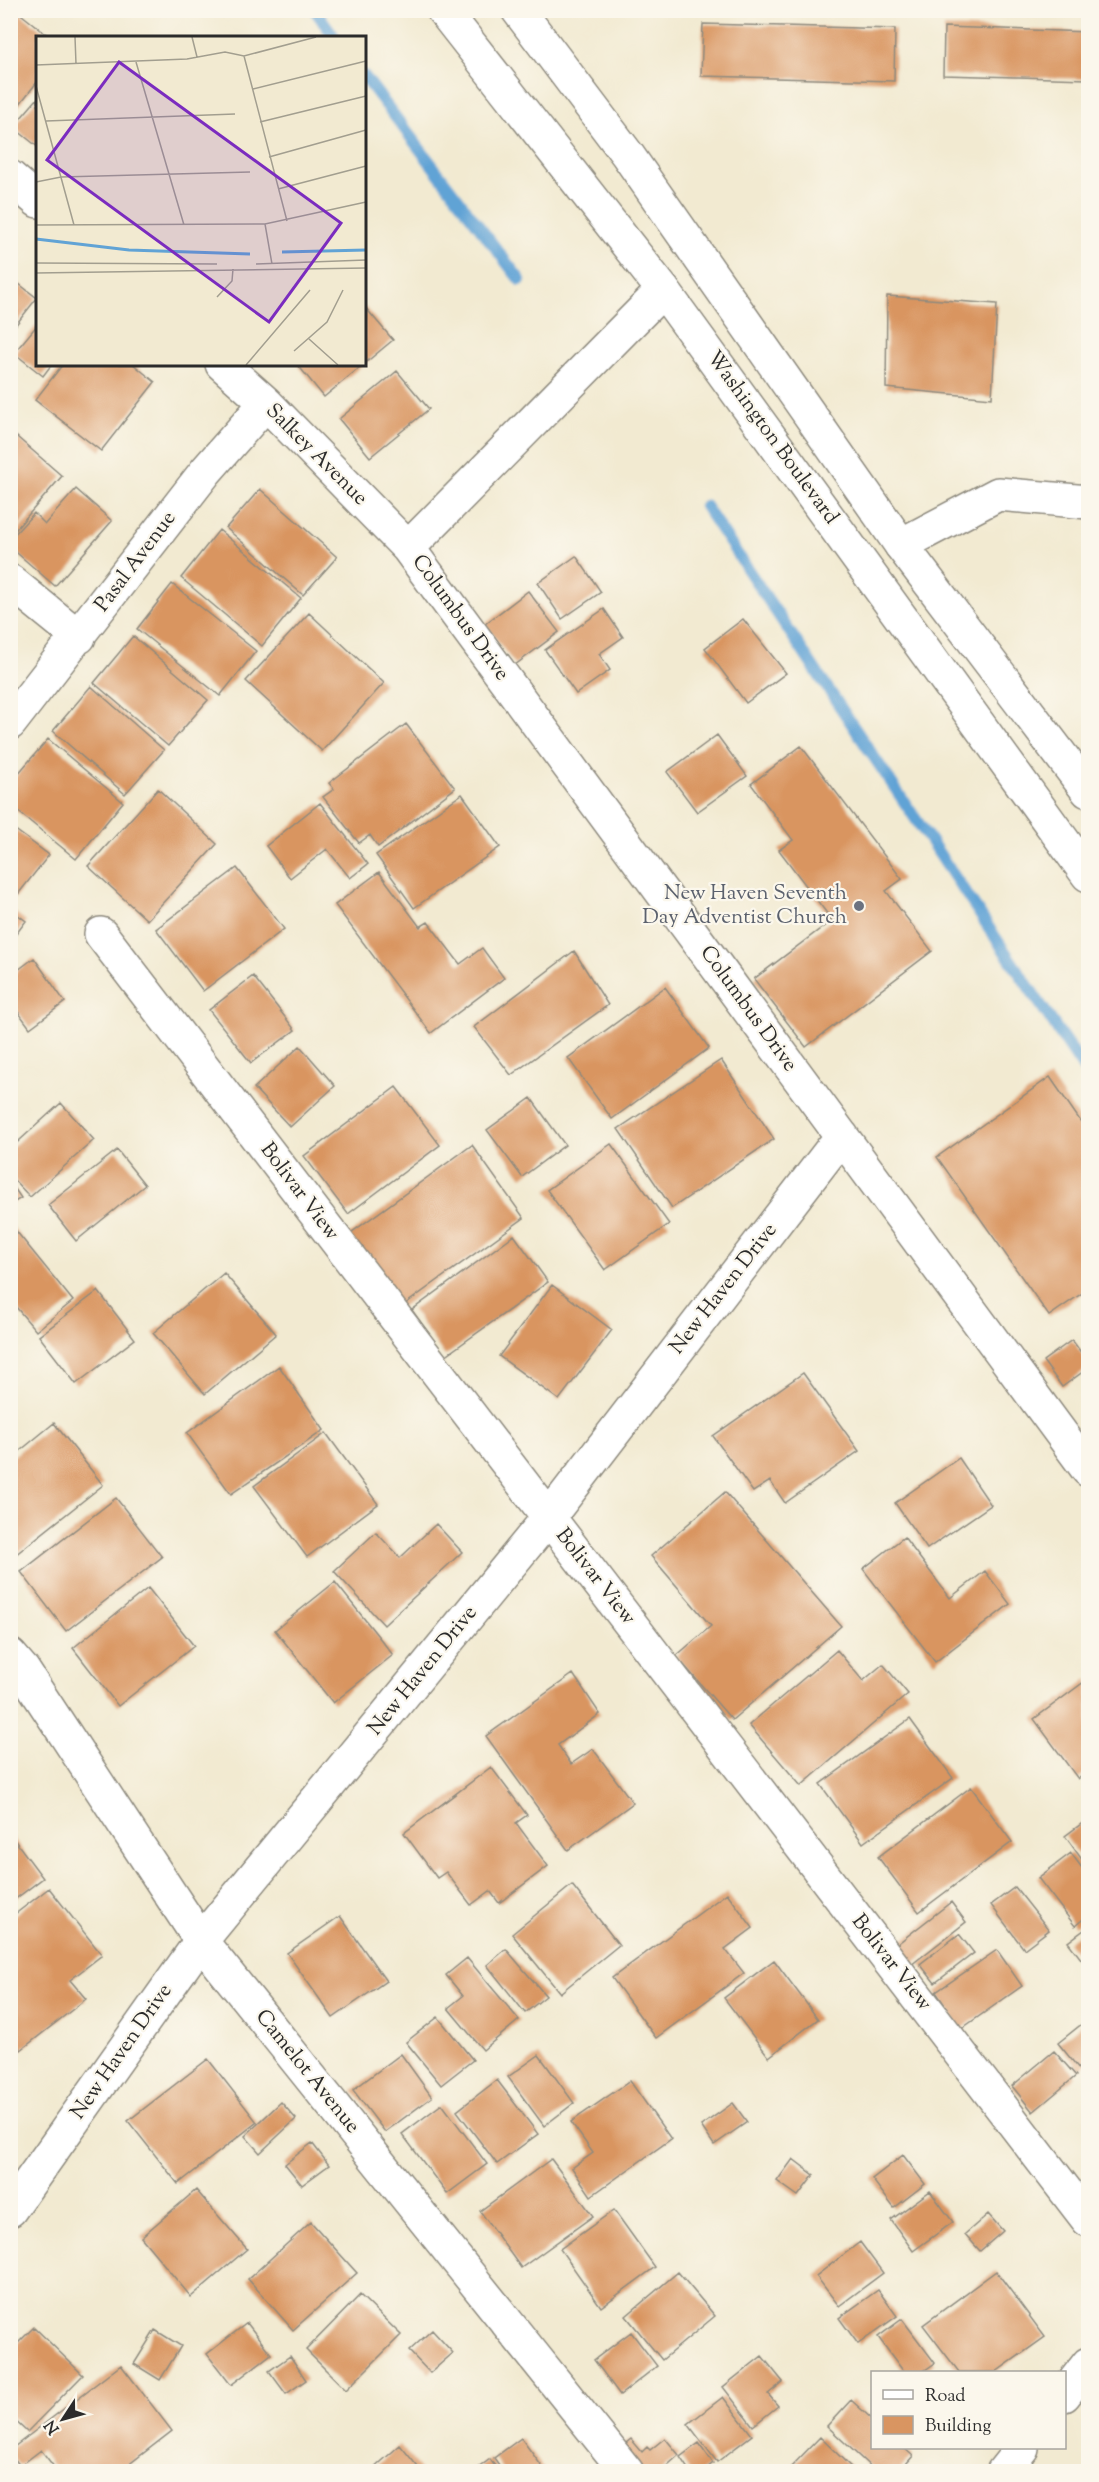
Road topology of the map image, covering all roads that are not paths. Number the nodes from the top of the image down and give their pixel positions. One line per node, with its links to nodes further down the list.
1 (443, 10): 5 (main road, Washington Boulevard)
2 (518, 10): 9 (main road, Washington Boulevard)
3 (10, 177): 4 (main road)
4 (36, 199)
5 (663, 290): 10 (main road); 15 (main road, Washington Boulevard)
6 (224, 366): 7 (main road, Salkey Avenue)
7 (266, 403): 10 (main road, Salkey Avenue); 12 (main road, Pasal Avenue)
8 (1089, 502): 9 (main road)
9 (901, 545): 14 (main road, Washington Boulevard)
10 (408, 548): 17 (main road, Columbus Drive)
11 (10, 581): 12 (main road)
12 (79, 637): 13 (main road, Pasal Avenue)
13 (10, 723)
14 (1089, 791)
15 (1089, 875)
16 (101, 934): 19 (main road, Bolivar View)
17 (842, 1136): 18 (main road, Columbus Drive); 19 (main road, New Haven Drive)
18 (1089, 1470)
19 (549, 1517): 21 (main road, New Haven Drive); 23 (main road, Bolivar View)
20 (10, 1655): 21 (main road, Camelot Avenue)
21 (201, 1941): 22 (main road, New Haven Drive); 27 (main road, Camelot Avenue)
22 (10, 2210)
23 (1089, 2220)
24 (1089, 2364): 25 (main road)
25 (1066, 2394)
26 (1021, 2449): 28 (main road)
27 (627, 2472)
28 (1003, 2472)

